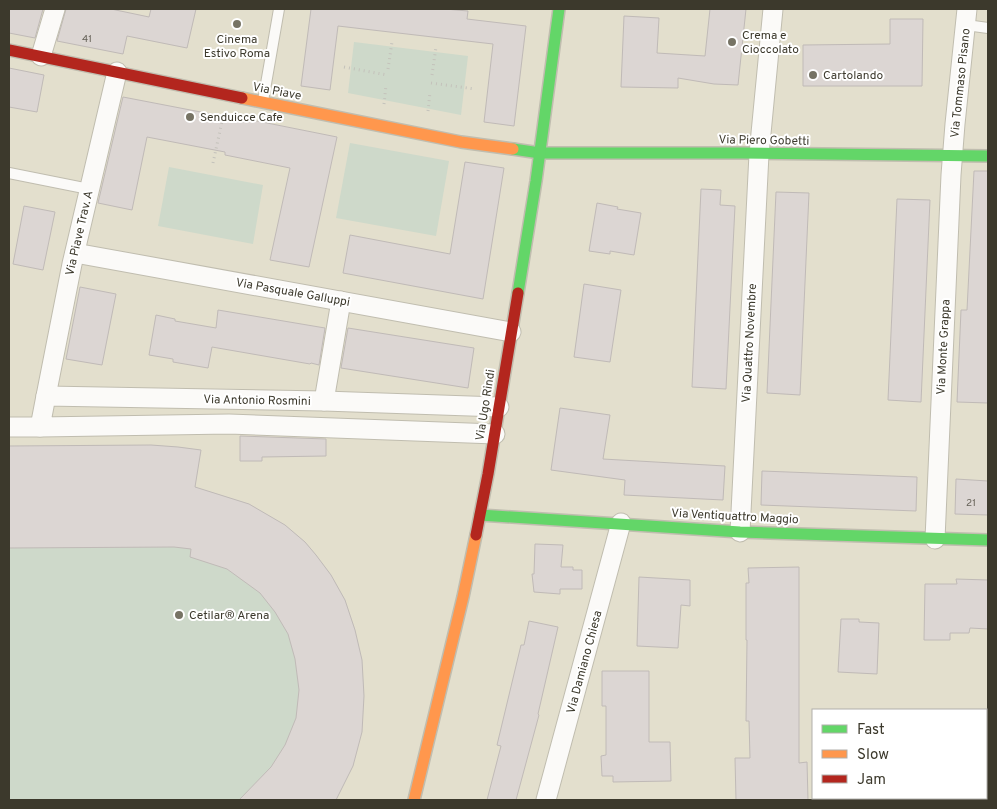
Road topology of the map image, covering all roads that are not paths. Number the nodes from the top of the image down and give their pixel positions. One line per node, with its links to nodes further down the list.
1 (55, 9): 8 (street)
2 (279, 9): 10 (lane)
3 (558, 9): 11 (street, Via Ugo Rindi)
4 (773, 9): 12 (street, Via Quattro Novembre)
5 (966, 17): 6 (lane); 13 (street, Via Tommaso Pisano)
6 (988, 28)
7 (9, 50): 8 (street, Via Piave)
8 (41, 56): 9 (street, Via Piave)
9 (117, 72): 10 (street, Via Piave); 16 (street, Via Piave Trav. A)
10 (263, 102): 11 (street, Via Piave)
11 (540, 153): 12 (street, Via Piero Gobetti); 19 (street, Via Ugo Rindi)
12 (759, 154): 13 (street, Via Piero Gobetti); 28 (street, Via Quattro Novembre)
13 (952, 156): 14 (street, Via Piero Gobetti); 29 (street, Via Monte Grappa)
14 (988, 156)
15 (9, 173): 16 (lane)
16 (89, 189): 17 (street, Via Piave Trav. A)
17 (75, 253): 18 (street, Via Pasquale Galluppi); 20 (street, Via Piave Trav. A)
18 (341, 301): 19 (street, Via Pasquale Galluppi); 21 (street)
19 (511, 332): 22 (street, Via Ugo Rindi)
20 (46, 396): 21 (street, Via Antonio Rosmini); 24 (street)
21 (324, 401): 22 (street, Via Antonio Rosmini)
22 (499, 406): 25 (street, Via Ugo Rindi)
23 (9, 427): 24 (street, Via Antonio Rosmini)
24 (40, 427): 25 (street, Via Antonio Rosmini)
25 (495, 434): 26 (street, Via Ugo Rindi)
26 (480, 515): 27 (street, Via Ventiquattro Maggio); 31 (street, Via Ugo Rindi)
27 (621, 523): 28 (street, Via Ventiquattro Maggio); 32 (street, Via Damiano Chiesa)
28 (740, 532): 29 (street, Via Ventiquattro Maggio)
29 (935, 538): 30 (street, Via Ventiquattro Maggio)
30 (988, 540)
31 (414, 800)
32 (546, 800)

